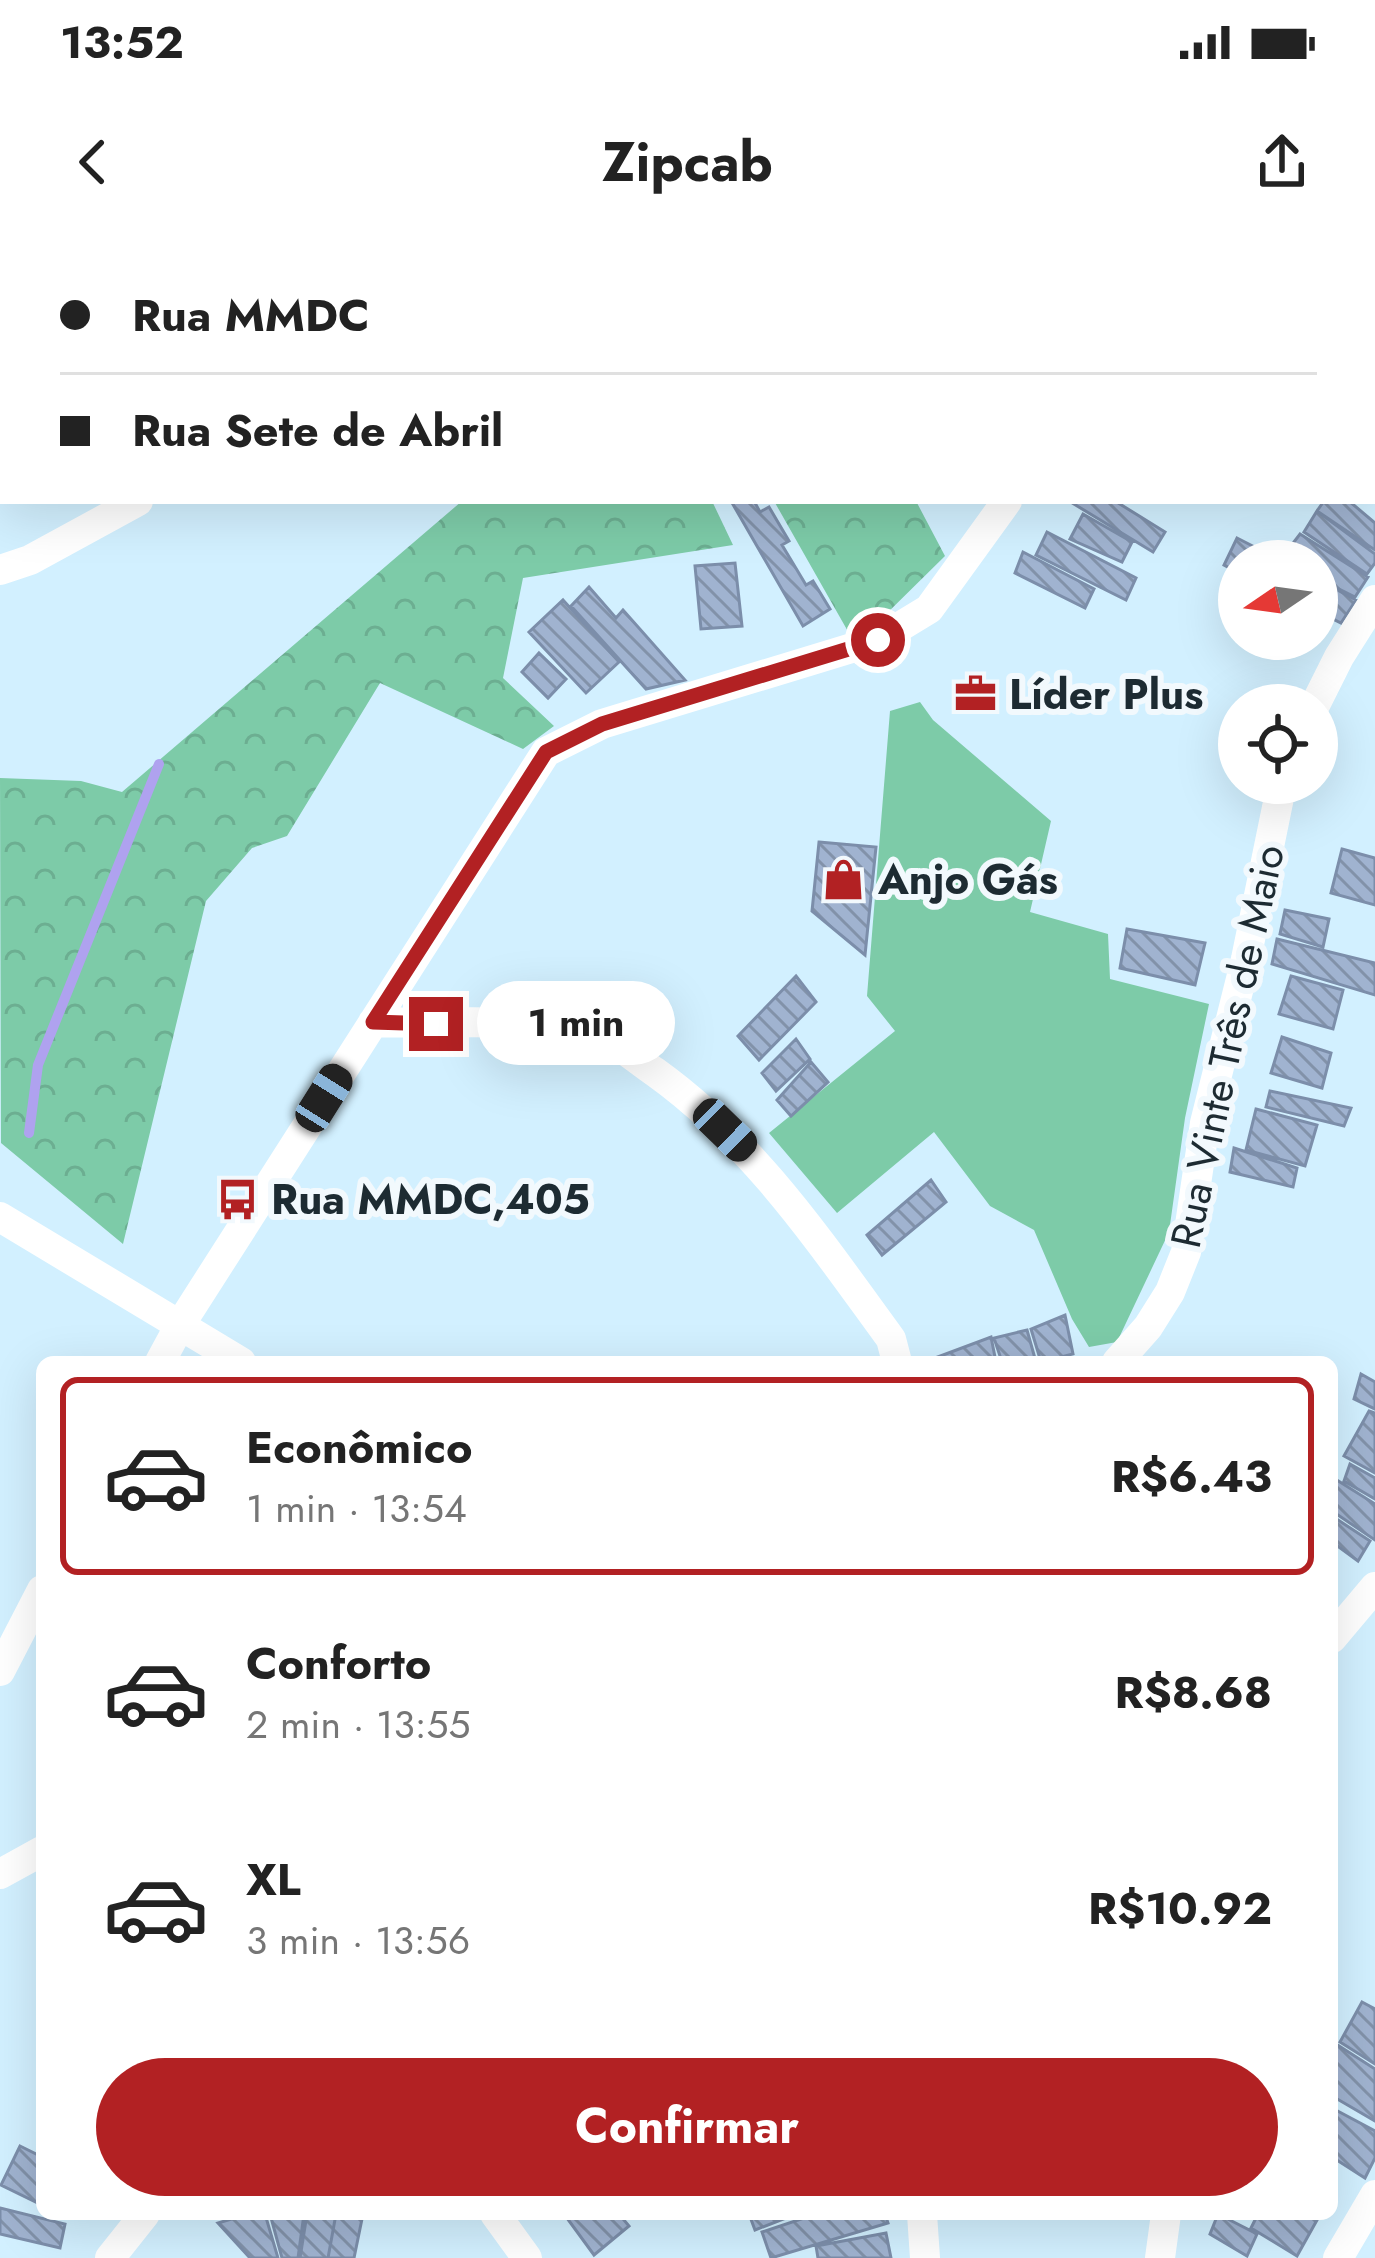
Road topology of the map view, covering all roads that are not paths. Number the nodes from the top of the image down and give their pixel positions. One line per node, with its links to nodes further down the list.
1 (132, 504): 3 (street)
2 (1005, 504): 7 (street)
3 (0, 570)
4 (1375, 600): 5 (street)
5 (1327, 684)
6 (1278, 804): 13 (street, Rua Vinte Três de Maio)
7 (373, 1022): 9 (street); 12 (street)
8 (0, 1217): 9 (street)
9 (180, 1325): 10 (street); 11 (street)
10 (163, 1356)
11 (231, 1356)
12 (895, 1356)
13 (1122, 1356)
14 (1375, 1587): 16 (street)
15 (36, 1602): 17 (street)
16 (1338, 1631)
17 (0, 1671)
18 (36, 1854): 19 (street)
19 (0, 1874)
20 (1375, 2195): 29 (street)
21 (140, 2220): 25 (street)
22 (500, 2220): 26 (street)
23 (922, 2220): 27 (street)
24 (1165, 2220): 28 (street)
25 (110, 2258)
26 (527, 2258)
27 (925, 2258)
28 (1160, 2258)
29 (1338, 2258)

